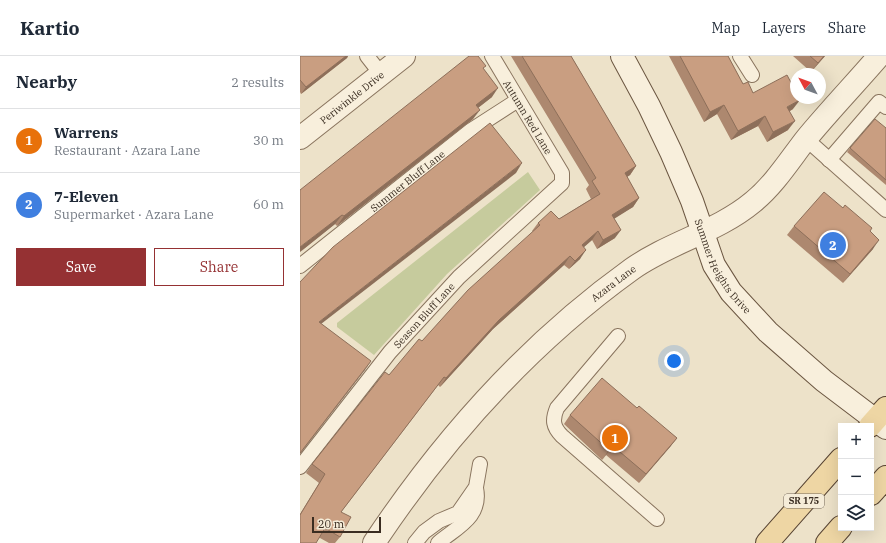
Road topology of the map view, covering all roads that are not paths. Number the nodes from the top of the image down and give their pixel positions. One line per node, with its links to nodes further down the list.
1 (367, 56): 7 (lane)
2 (404, 56): 7 (street, Periwinkle Drive)
3 (492, 56): 9 (lane, Autumn Red Lane)
4 (622, 56): 16 (street, Summer Heights Drive)
5 (740, 56): 8 (lane)
6 (879, 56): 12 (street, Azara Lane)
7 (381, 74): 11 (street, Periwinkle Drive)
8 (752, 75)
9 (518, 100): 14 (lane, Autumn Red Lane); 17 (lane, Summer Bluff Lane)
10 (886, 107): 13 (lane)
11 (300, 138)
12 (806, 139): 13 (lane); 16 (street, Azara Lane)
13 (829, 160): 15 (lane)
14 (563, 178): 22 (lane, Season Bluff Lane)
15 (886, 210)
16 (703, 233): 19 (street, Summer Heights Drive); 28 (street, Azara Lane)
17 (300, 266)
18 (618, 336): 26 (lane)
19 (879, 420)
20 (838, 462): 31 (main road, SR 175)
21 (480, 464): 24 (lane)
22 (300, 468)
23 (886, 477): 25 (main road)
24 (476, 487): 29 (lane); 30 (lane)
25 (874, 491)
26 (658, 519)
27 (838, 530): 32 (main road)
28 (374, 543)
29 (415, 543)
30 (438, 543)
31 (767, 543)
32 (827, 543)

